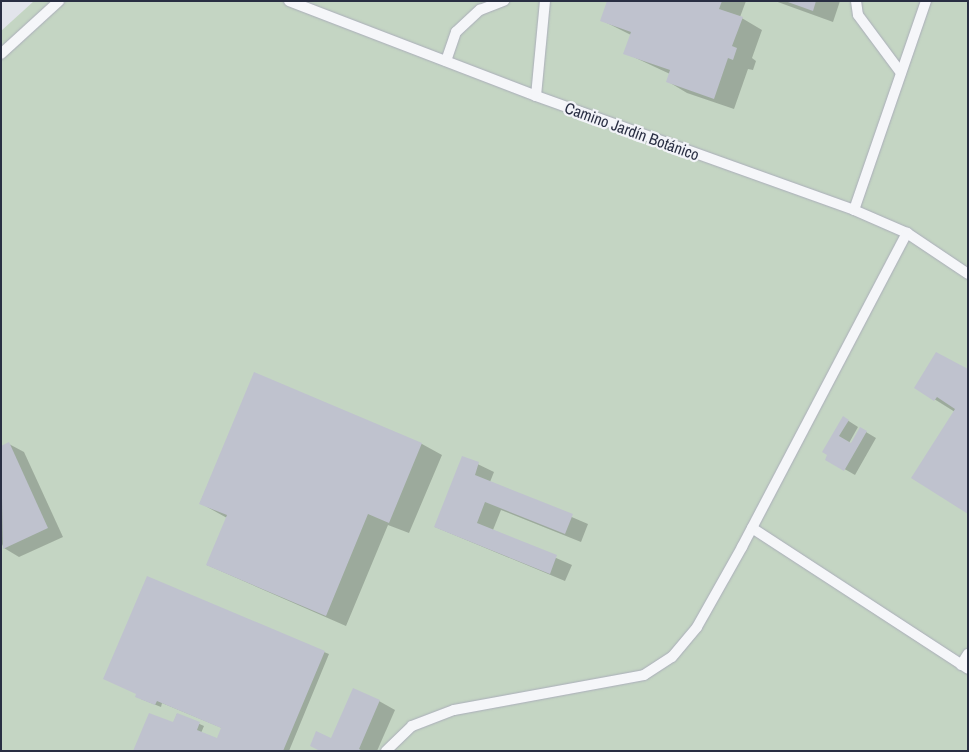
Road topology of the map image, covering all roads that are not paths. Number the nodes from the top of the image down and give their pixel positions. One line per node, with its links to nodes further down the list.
1 (59, 1): 7 (lane)
2 (290, 1): 8 (lane, Camino Jardín Botánico)
3 (504, 1): 8 (lane)
4 (545, 1): 10 (lane)
5 (856, 1): 9 (lane)
6 (926, 1): 9 (lane)
7 (1, 54)
8 (446, 61): 10 (lane, Camino Jardín Botánico)
9 (901, 73): 11 (lane)
10 (536, 96): 11 (lane, Camino Jardín Botánico)
11 (854, 210): 12 (lane, Camino Jardín Botánico)
12 (907, 233): 13 (lane, Camino Jardín Botánico); 14 (lane)
13 (968, 274)
14 (752, 528): 16 (lane); 17 (lane)
15 (968, 654): 16 (lane)
16 (964, 667)
17 (386, 751)

